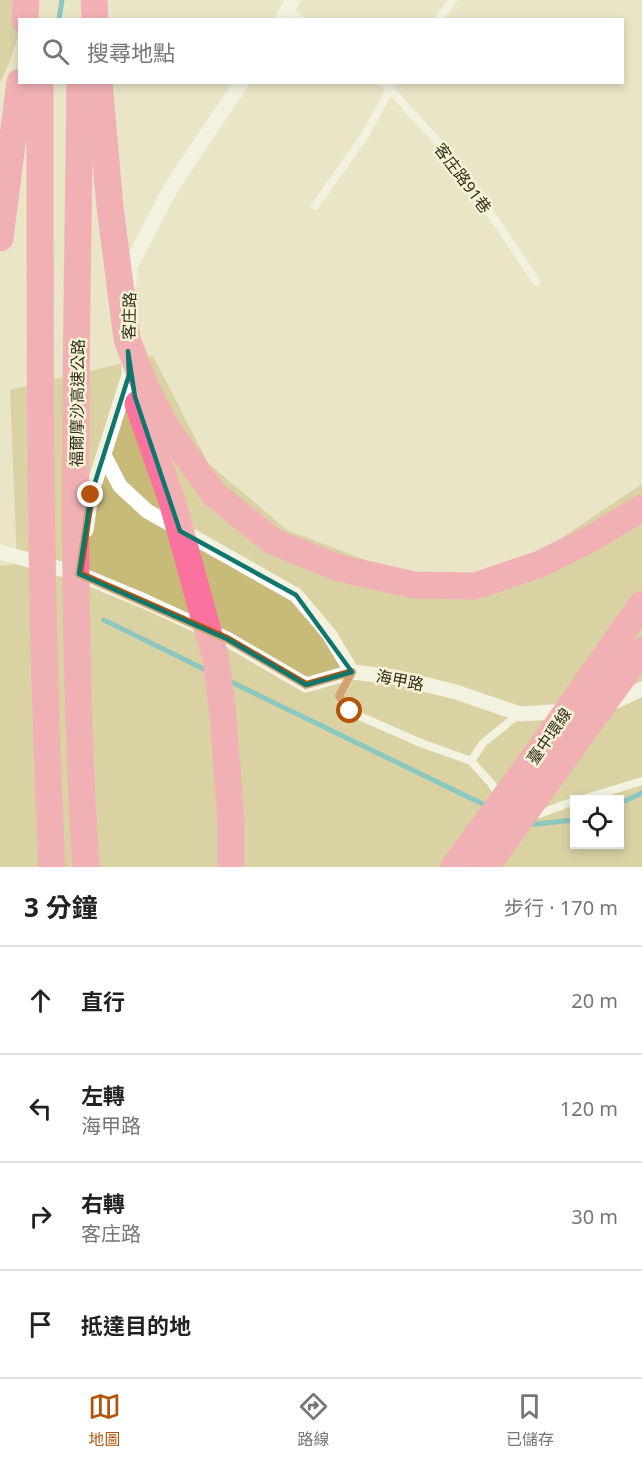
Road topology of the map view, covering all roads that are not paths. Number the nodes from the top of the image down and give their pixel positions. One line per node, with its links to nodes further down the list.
1 (27, 0): 6 (highway)
2 (40, 0): 7 (highway)
3 (81, 0): 8 (highway)
4 (94, 0): 9 (highway)
5 (453, 0): 10 (lane)
6 (25, 18)
7 (40, 18)
8 (81, 18)
9 (95, 18)
10 (440, 18)
11 (20, 84): 18 (highway)
12 (40, 84): 34 (highway)
13 (80, 84): 35 (highway, 福爾摩沙高速公路)
14 (99, 84): 20 (highway)
15 (241, 84): 21 (street, 客庄路)
16 (392, 86): 17 (lane); 19 (lane, 客庄路91巷)
17 (315, 206)
18 (0, 238)
19 (536, 281)
20 (127, 339): 22 (highway); 36 (highway)
21 (104, 455): 24 (street, 客庄路); 27 (street)
22 (642, 508)
23 (0, 552): 24 (street, 海甲路)
24 (79, 574): 27 (street, 海甲路)
25 (642, 604): 37 (highway, 臺中環線)
26 (642, 650): 38 (highway, 臺中環線)
27 (352, 672): 29 (street, 海甲路); 30 (lane)
28 (642, 689): 29 (street, 海甲路)
29 (520, 714): 30 (lane)
30 (471, 761): 33 (lane)
31 (642, 781): 32 (lane)
32 (596, 795)
33 (570, 802)
34 (52, 867)
35 (87, 867)
36 (231, 867)
37 (454, 867)
38 (486, 867)

